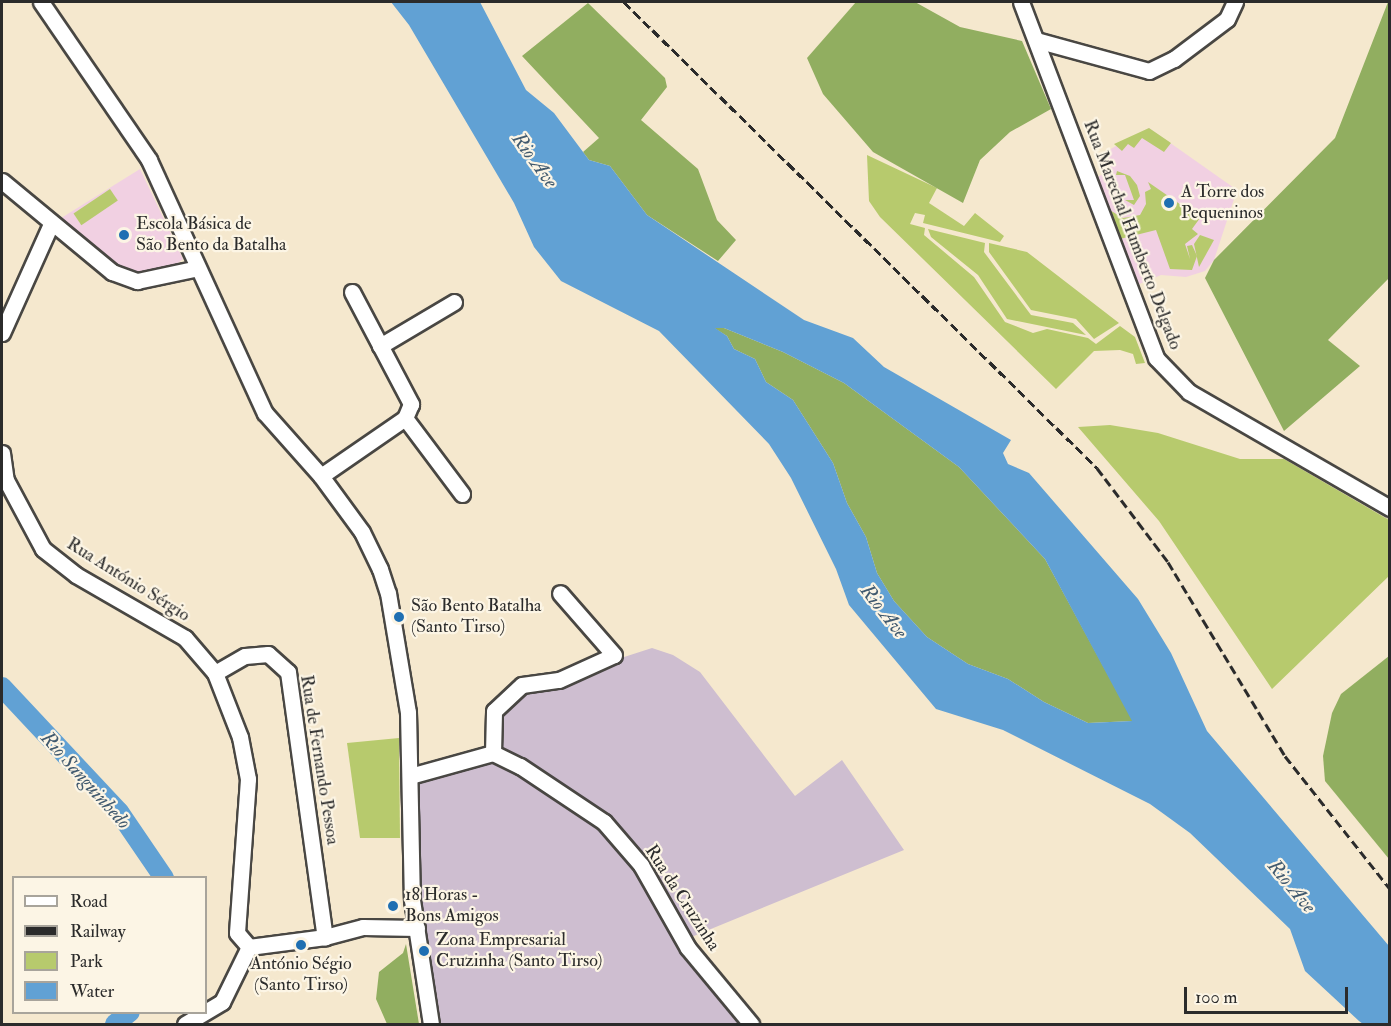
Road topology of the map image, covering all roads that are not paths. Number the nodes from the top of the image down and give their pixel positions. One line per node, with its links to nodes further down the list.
1 (41, 2): 7 (street)
2 (1022, 2): 4 (street, Rua Marechal Humberto Delgado)
3 (1235, 2): 4 (street)
4 (1036, 40): 16 (street, Rua Marechal Humberto Delgado)
5 (2, 181): 6 (street)
6 (51, 224): 7 (street); 10 (street)
7 (198, 268): 14 (street)
8 (352, 292): 11 (street)
9 (454, 302): 11 (street)
10 (2, 333)
11 (380, 346): 12 (street)
12 (405, 418): 14 (street); 15 (street)
13 (2, 453): 18 (street, Rua António Sérgio)
14 (321, 476): 20 (street)
15 (462, 494)
16 (1389, 508)
17 (560, 593): 19 (street)
18 (215, 673): 22 (street, Rua de Fernando Pessoa); 23 (street, Rua António Sérgio)
19 (493, 753): 20 (street); 28 (street, Rua da Cruzinha)
20 (410, 776): 21 (street)
21 (417, 928): 22 (street); 27 (street)
22 (325, 937): 23 (street)
23 (249, 947): 24 (street)
24 (207, 1011)
25 (202, 1014): 26 (street)
26 (185, 1024)
27 (431, 1024)
28 (751, 1024)

